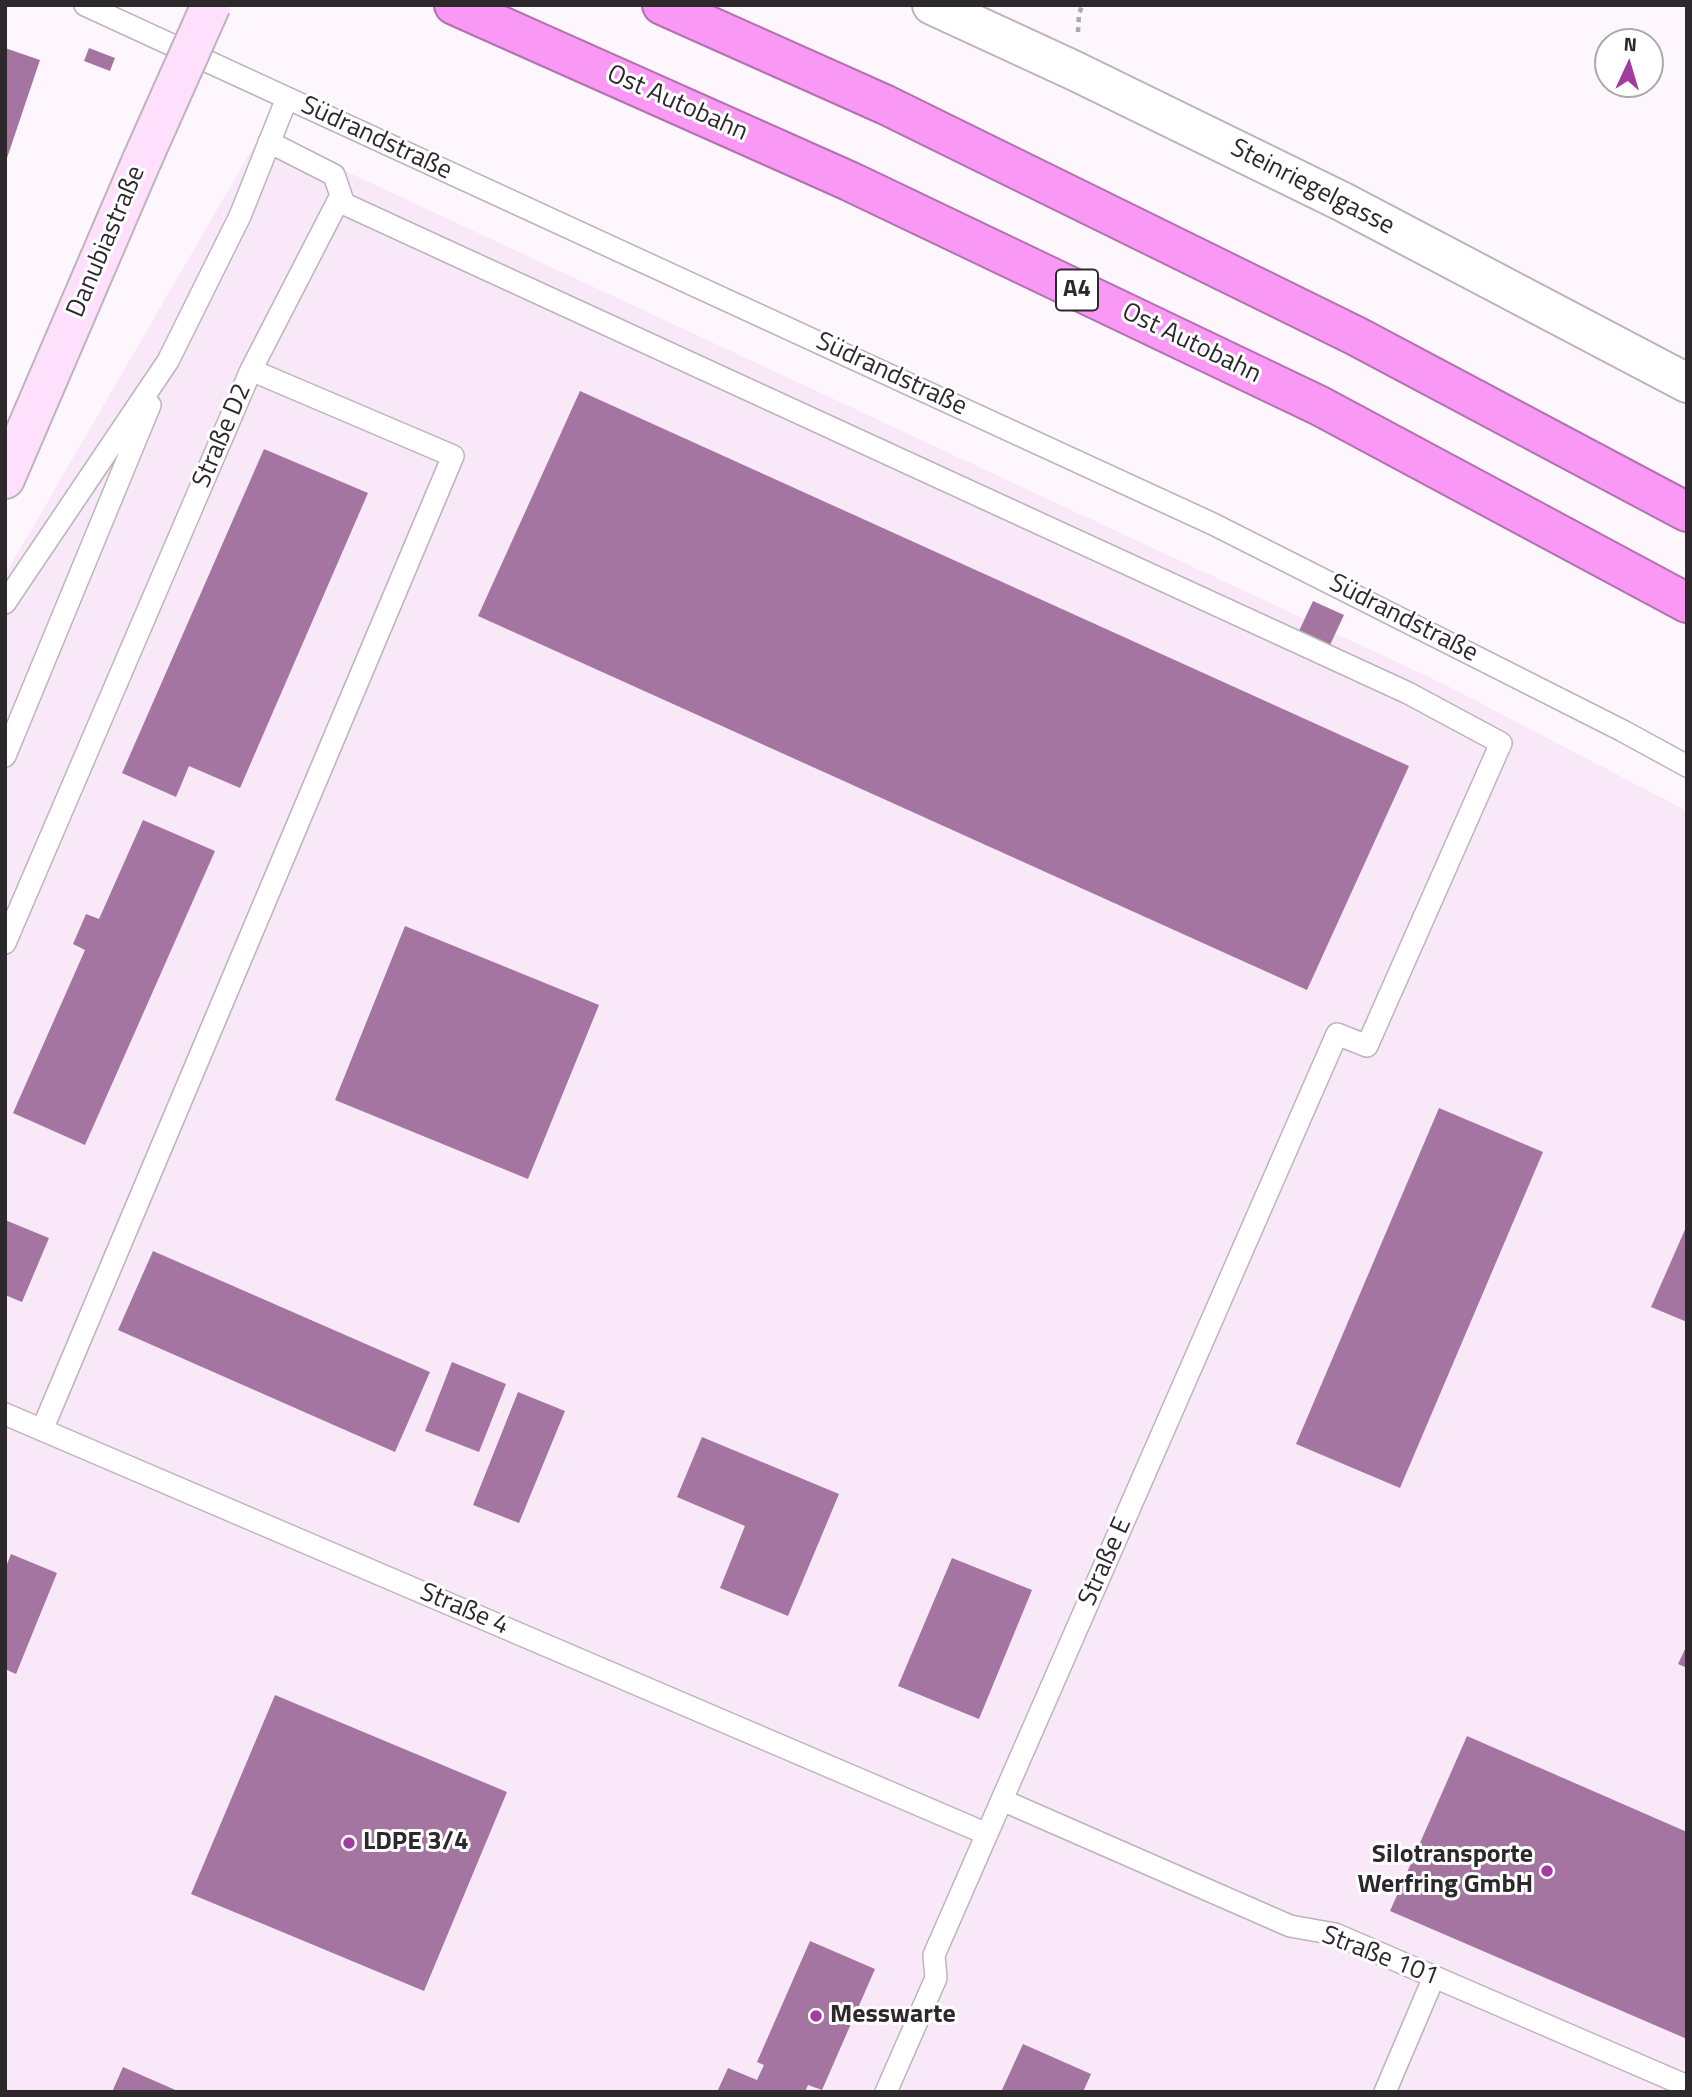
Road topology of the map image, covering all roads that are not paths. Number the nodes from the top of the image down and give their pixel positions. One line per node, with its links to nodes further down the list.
1 (85, 5): 6 (lane, Südrandstraße)
2 (211, 5): 12 (street, Danubiastraße, bridge)
3 (454, 5): 15 (highway, Ost Autobahn / A4)
4 (662, 5): 13 (highway)
5 (932, 5): 11 (street, Steinriegelgasse)
6 (287, 98): 7 (lane); 17 (lane, Südrandstraße)
7 (270, 142): 8 (lane); 9 (lane)
8 (344, 204): 10 (lane); 21 (lane, Straße E)
9 (169, 361): 14 (lane); 16 (lane)
10 (251, 370): 18 (lane, Straße D2); 20 (lane, Straße D2)
11 (1687, 383)
12 (5, 479)
13 (1687, 512)
14 (5, 603)
15 (1687, 603)
16 (5, 756)
17 (1687, 766)
18 (5, 943)
19 (5, 1414): 20 (lane, Straße 4)
20 (42, 1430): 22 (lane, Straße 4)
21 (1002, 1800): 22 (lane, Straße E); 23 (lane, Straße 101)
22 (987, 1834): 25 (lane, Straße E)
23 (1434, 1977): 24 (lane, Straße 101); 26 (lane)
24 (1687, 2086)
25 (886, 2092)
26 (1385, 2092)

